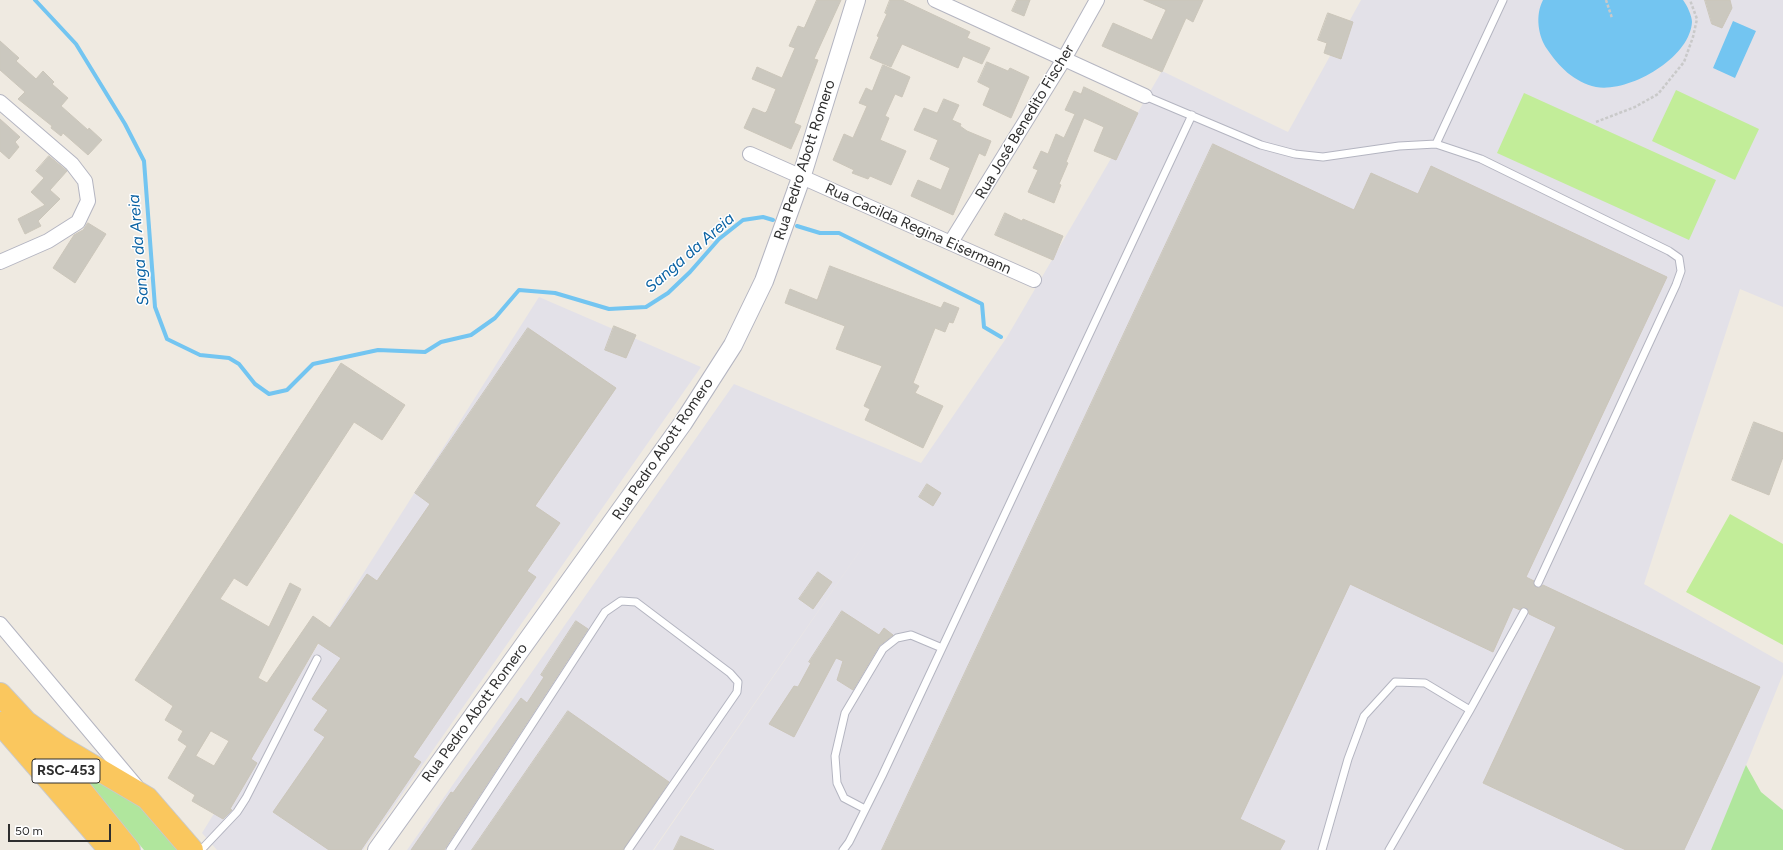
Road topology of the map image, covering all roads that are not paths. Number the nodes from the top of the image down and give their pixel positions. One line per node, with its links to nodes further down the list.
1 (856, 0): 11 (street, Rua Pedro Abott Romero)
2 (935, 0): 5 (street)
3 (1097, 0): 5 (street, Rua José Benedito Fischer)
4 (1503, 0): 9 (lane)
5 (1064, 59): 6 (street); 12 (street, Rua José Benedito Fischer)
6 (1145, 96): 8 (lane)
7 (0, 102): 13 (street)
8 (1192, 115): 9 (lane); 18 (lane)
9 (1436, 144): 15 (lane)
10 (750, 154): 11 (street, Rua Cacilda Regina Eisermann)
11 (801, 178): 12 (street, Rua Cacilda Regina Eisermann); 30 (street, Rua Pedro Abott Romero)
12 (951, 242): 14 (street, Rua Cacilda Regina Eisermann)
13 (0, 262)
14 (1034, 280)
15 (1538, 583)
16 (1524, 612): 21 (lane)
17 (0, 624): 24 (street)
18 (942, 648): 25 (lane); 25 (lane)
19 (317, 659): 29 (lane)
20 (0, 694): 22 (highway, RSC-453)
21 (1470, 710): 34 (lane); 35 (lane)
22 (26, 722): 24 (highway); 27 (highway, RSC-453)
23 (0, 723): 26 (highway, RSC-453)
24 (147, 798): 28 (highway)
25 (865, 810): 33 (lane)
26 (110, 850)
27 (130, 850)
28 (192, 850)
29 (201, 850)
30 (377, 850)
31 (450, 850): 32 (lane)
32 (628, 850)
33 (843, 850)
34 (1322, 850)
35 (1389, 850)

